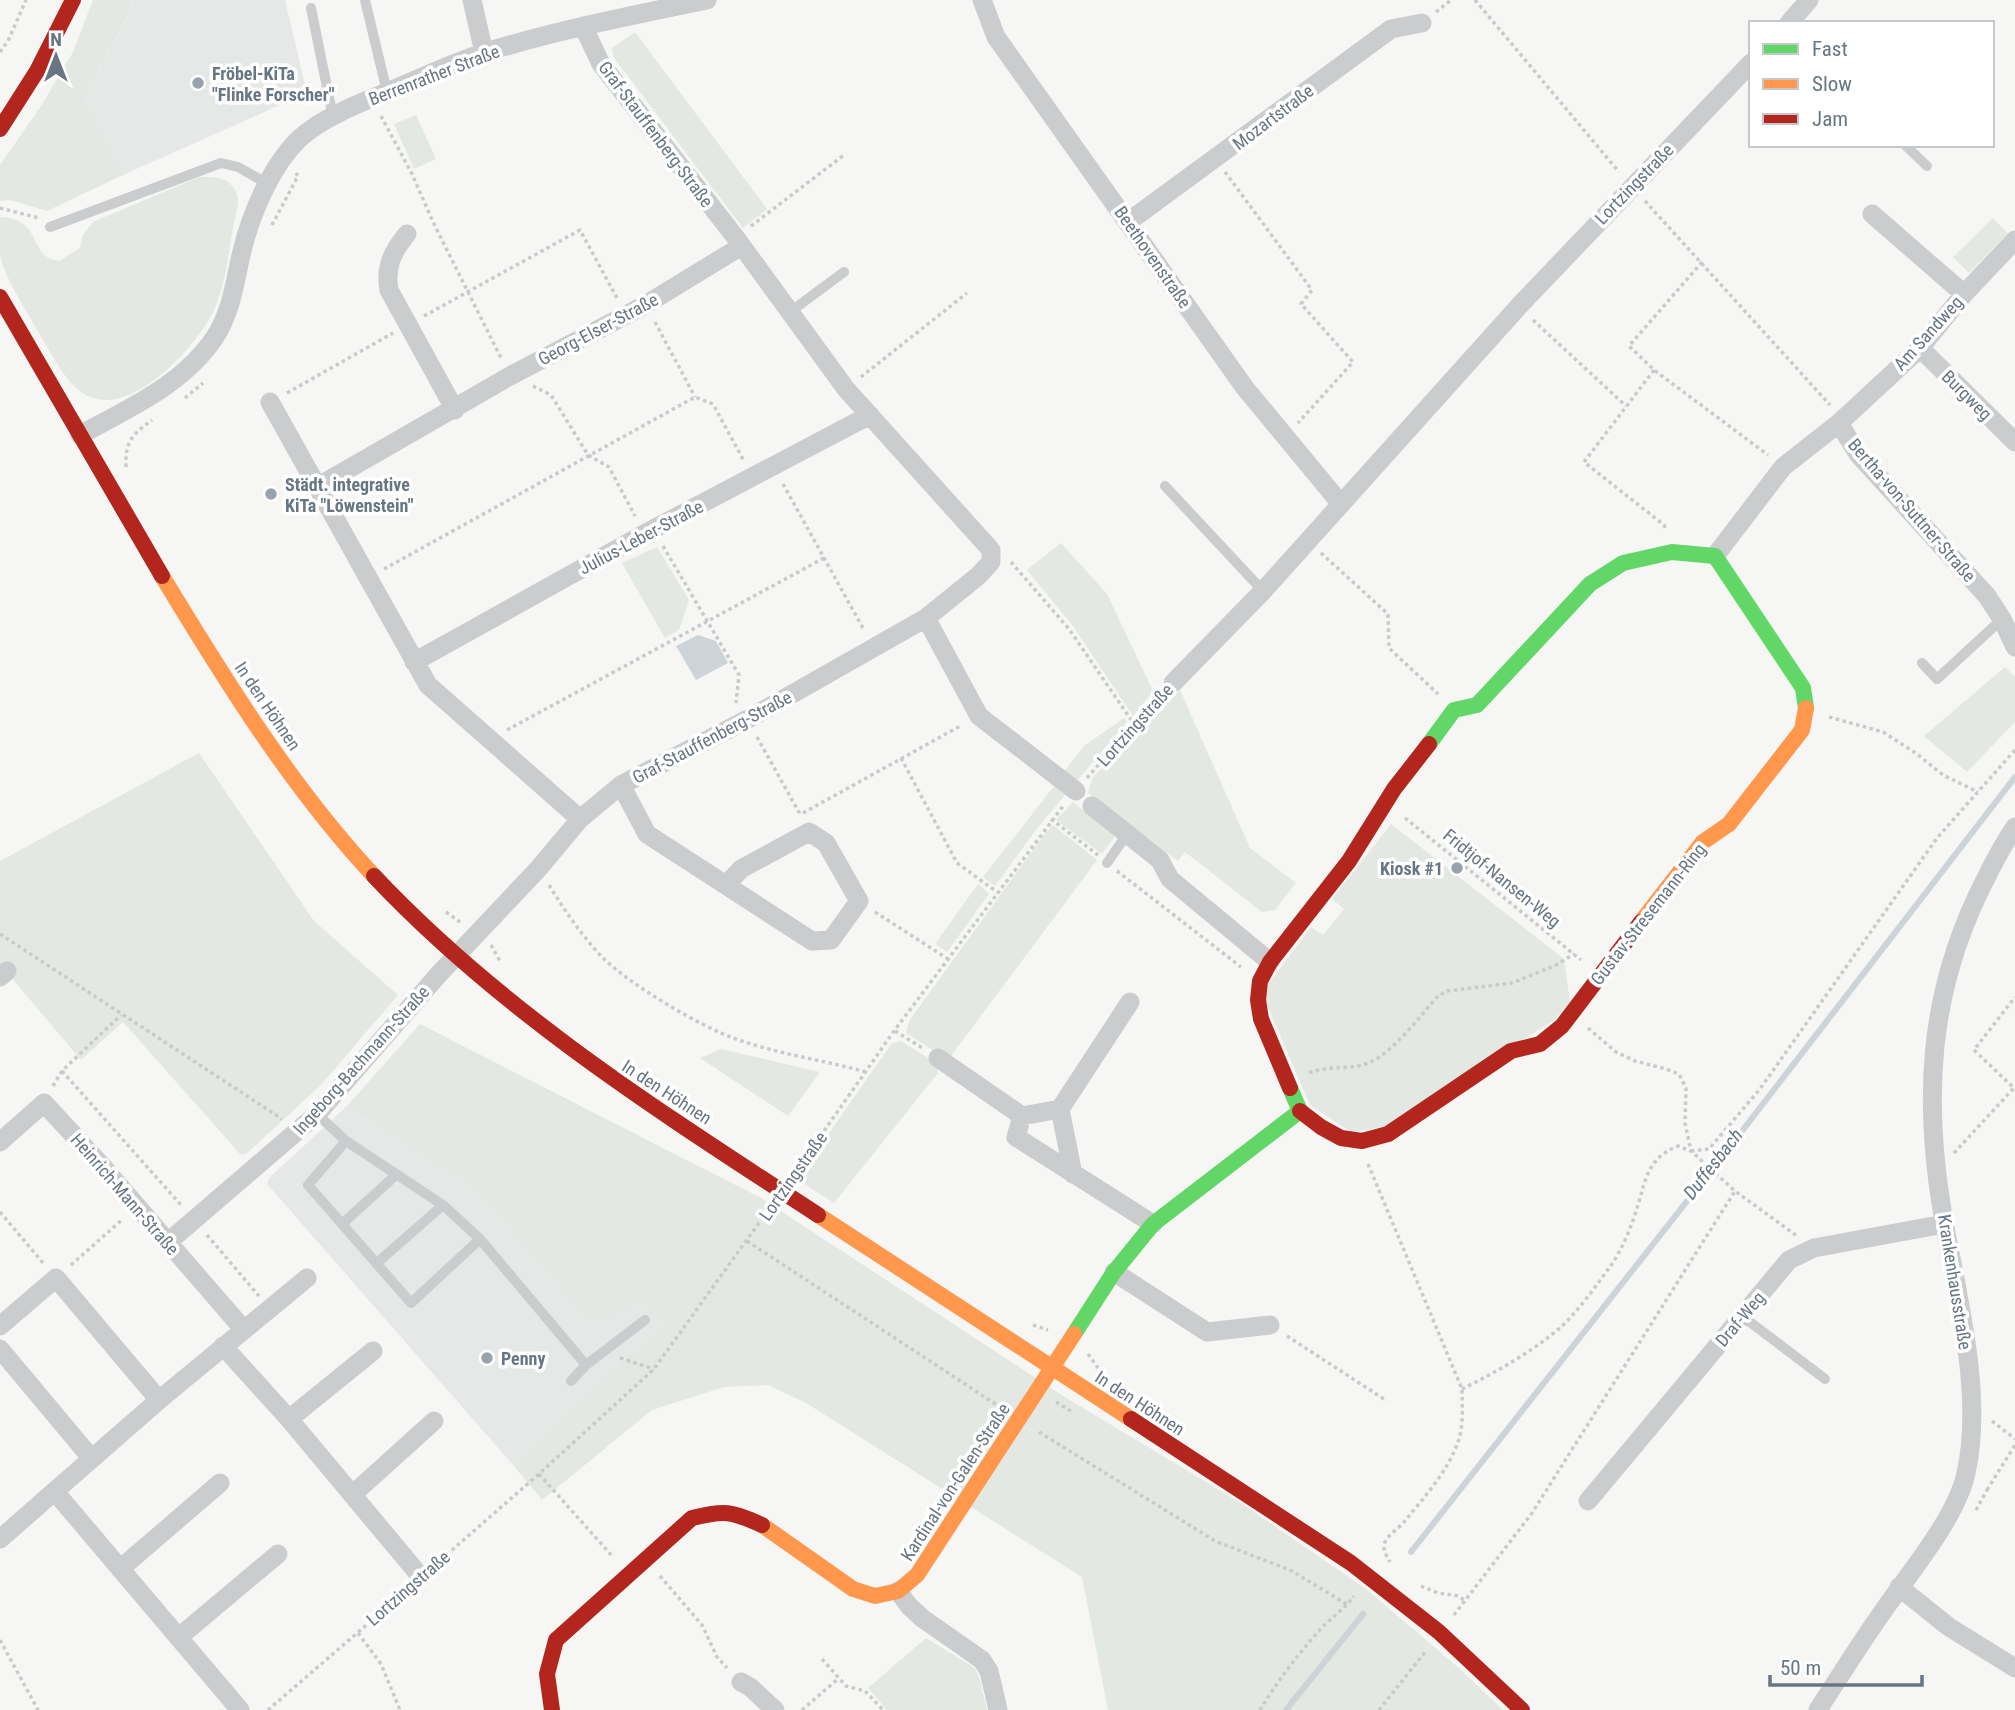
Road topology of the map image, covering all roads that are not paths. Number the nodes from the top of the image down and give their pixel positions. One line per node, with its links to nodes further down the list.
1 (73, 0): 15 (street)
2 (365, 0): 13 (lane)
3 (472, 0): 11 (street)
4 (707, 0): 10 (street, Berrenrather Straße)
5 (982, 0): 20 (street, Beethovenstraße)
6 (1806, 1): 8 (street)
7 (311, 8): 14 (lane)
8 (1791, 21)
9 (1422, 23): 20 (street, Mozartstraße)
10 (583, 26): 11 (street, Berrenrather Straße); 24 (street, Graf-Stauffenberg-Straße)
11 (484, 53): 13 (street, Berrenrather Straße)
12 (1749, 64): 38 (street, Lortzingstraße)
13 (380, 95): 14 (street, Berrenrather Straße)
14 (333, 117): 18 (street, Berrenrather Straße)
15 (0, 129)
16 (1907, 147): 17 (lane)
17 (1927, 166)
18 (268, 184): 21 (lane); 34 (street, Berrenrather Straße)
19 (1872, 214): 26 (street)
20 (1128, 222): 38 (street, Beethovenstraße)
21 (50, 227)
22 (407, 234): 31 (street)
23 (2015, 240): 26 (street, Am Sandweg)
24 (738, 242): 28 (street, Graf-Stauffenberg-Straße); 31 (street, Georg-Elser-Straße)
25 (844, 272): 28 (lane)
26 (1964, 294): 29 (street, Am Sandweg)
27 (0, 298): 34 (street, In den Höhnen)
28 (790, 312): 32 (street, Graf-Stauffenberg-Straße)
29 (1920, 348): 33 (street, Am Sandweg); 35 (street, Burgweg)
30 (270, 402): 37 (street)
31 (455, 410): 37 (street, Georg-Elser-Straße)
32 (870, 415): 41 (street, Graf-Stauffenberg-Straße); 44 (street, Julius-Leber-Straße)
33 (1839, 423): 39 (street, Bertha-von-Suttner-Straße); 42 (street, Bertha-von-Suttner-Straße)
34 (80, 435): 55 (street, In den Höhnen)
35 (2015, 442)
36 (1165, 486): 40 (lane)
37 (317, 487): 44 (street)
38 (1341, 504): 40 (street, Lortzingstraße)
39 (1715, 556): 56 (street); 60 (street, Gustav-Stresemann-Ring)
40 (1263, 591): 46 (street, Lortzingstraße)
41 (926, 618): 47 (street, Graf-Stauffenberg-Straße); 48 (street)
42 (2003, 619): 43 (street, Bertha-von-Suttner-Straße); 45 (lane)
43 (2015, 647)
44 (414, 662): 50 (street)
45 (1922, 663)
46 (1173, 683)
47 (621, 785): 50 (street, Graf-Stauffenberg-Straße); 54 (street)
48 (1076, 791)
49 (1092, 806): 52 (street)
50 (580, 819): 55 (street, Graf-Stauffenberg-Straße)
51 (2015, 827): 70 (street, Krankenhausstraße)
52 (1127, 834): 53 (lane); 56 (street)
53 (1107, 863)
54 (727, 884): 54 (street)
55 (456, 957): 61 (street, Ingeborg-Bachmann-Straße); 85 (street, In den Höhnen)
56 (1270, 962): 60 (street)
57 (1130, 1002): 59 (street)
58 (938, 1058): 62 (street)
59 (1060, 1109): 62 (street); 65 (street)
60 (1300, 1111): 69 (street)
61 (317, 1114): 63 (lane); 72 (street, Ingeborg-Bachmann-Straße)
62 (1023, 1116): 65 (street)
63 (346, 1141): 66 (lane); 68 (lane)
64 (0, 1142): 72 (street, Heinrich-Mann-Straße)
65 (1073, 1174): 69 (street)
66 (396, 1175): 67 (lane); 68 (lane)
67 (443, 1205): 71 (lane); 73 (lane)
68 (342, 1224): 73 (lane)
69 (1153, 1224): 74 (street)
70 (1944, 1224): 76 (street, Draf-Weg); 100 (street, Krankenhausstraße)
71 (480, 1239): 73 (lane); 84 (lane)
72 (167, 1243): 80 (street, Heinrich-Mann-Straße)
73 (377, 1263)
74 (1114, 1272): 78 (street); 85 (street)
75 (307, 1278): 80 (street)
76 (1742, 1316): 86 (lane); 95 (street, Draf-Weg)
77 (645, 1320): 84 (lane)
78 (1270, 1325)
79 (0, 1326): 88 (street)
80 (244, 1330): 81 (street)
81 (223, 1346): 88 (street); 89 (street)
82 (0, 1349): 91 (street)
83 (373, 1351): 89 (street)
84 (586, 1364): 87 (lane)
85 (1053, 1369): 101 (street, Kardinal-von-Galen-Straße); 109 (street, In den Höhnen)
86 (1825, 1380)
87 (571, 1381)
88 (159, 1400): 91 (street)
89 (289, 1419): 94 (street)
90 (434, 1421): 94 (street)
91 (92, 1459): 93 (street)
92 (220, 1483): 98 (street)
93 (55, 1493): 96 (street); 98 (street)
94 (352, 1495): 99 (street)
95 (1588, 1501)
96 (0, 1539)
97 (278, 1554): 102 (street)
98 (120, 1569): 102 (street)
99 (421, 1577)
100 (1899, 1587): 103 (street); 110 (street, Krankenhausstraße)
101 (898, 1591): 106 (street); 108 (street)
102 (179, 1637): 105 (street)
103 (2015, 1668)
104 (741, 1682): 107 (street)
105 (240, 1710)
106 (552, 1710)
107 (775, 1710)
108 (998, 1710)
109 (1521, 1710)
110 (1818, 1710)

